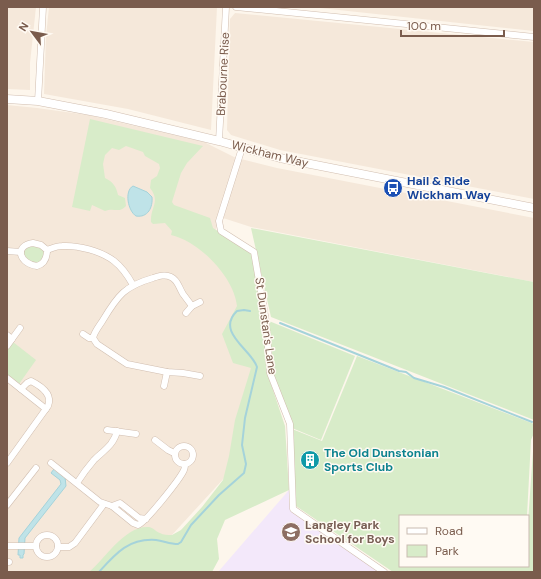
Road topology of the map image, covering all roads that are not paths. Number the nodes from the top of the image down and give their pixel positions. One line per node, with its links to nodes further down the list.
1 (43, 7): 6 (street)
2 (226, 7): 7 (street, Brabourne Rise)
3 (236, 7): 4 (street)
4 (534, 37)
5 (7, 99): 6 (street, Wickham Way)
6 (38, 101): 7 (street, Wickham Way)
7 (219, 141): 8 (street, Wickham Way)
8 (242, 148): 9 (street, Wickham Way); 45 (street, St Dunstan's Lane)
9 (534, 208)
10 (47, 250): 12 (street); 13 (street); 15 (street)
11 (7, 251): 12 (street)
12 (21, 252): 13 (street)
13 (40, 265): 14 (street)
14 (42, 272)
15 (133, 285): 17 (street); 22 (street)
16 (200, 302): 17 (street)
17 (192, 306): 18 (street)
18 (186, 313)
19 (20, 328): 21 (street)
20 (83, 334): 22 (street)
21 (10, 337): 23 (street)
22 (93, 338): 24 (street)
23 (7, 346)
24 (167, 372): 25 (street); 27 (street)
25 (200, 376)
26 (7, 378): 28 (street)
27 (164, 386)
28 (19, 388): 29 (street); 29 (street)
29 (46, 409): 35 (street)
30 (107, 430): 31 (street)
31 (117, 431): 32 (street); 39 (street)
32 (136, 434)
33 (155, 440): 34 (street)
34 (174, 453): 37 (street); 37 (street)
35 (7, 463)
36 (51, 463): 39 (street)
37 (185, 464): 40 (street)
38 (36, 468): 41 (street)
39 (77, 482): 40 (street)
40 (104, 504): 44 (street)
41 (7, 505)
42 (7, 546): 43 (street)
43 (36, 546): 44 (street); 44 (street)
44 (58, 547)
45 (384, 572)

